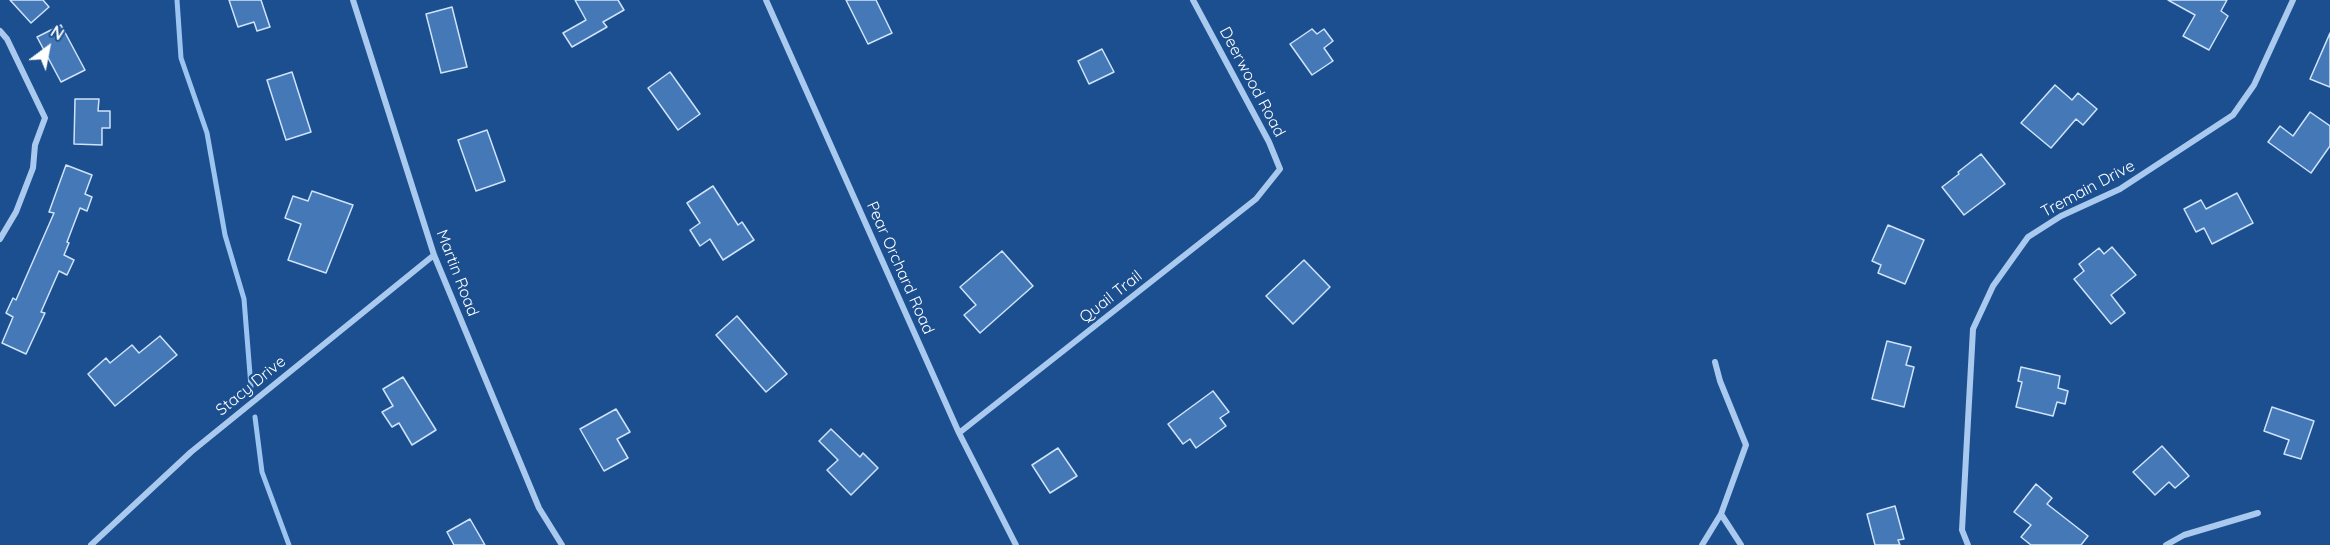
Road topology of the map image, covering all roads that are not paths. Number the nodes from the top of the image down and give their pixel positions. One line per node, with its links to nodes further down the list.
1 (352, 0): 8 (street, Martin Road)
2 (766, 0): 10 (street, Pear Orchard Road)
3 (1193, 0): 6 (street, Deerwood Road)
4 (2293, 0): 18 (street, Tremain Drive)
5 (0, 31): 7 (street)
6 (1274, 177): 10 (street, Quail Trail)
7 (0, 239)
8 (434, 255): 13 (street, Stacy Drive); 14 (street, Martin Road)
9 (1715, 362): 12 (street)
10 (959, 433): 15 (street, Pear Orchard Road)
11 (2258, 513): 19 (street)
12 (1721, 514): 16 (street); 17 (street)
13 (91, 545)
14 (562, 545)
15 (1016, 545)
16 (1702, 545)
17 (1741, 545)
18 (1968, 545)
19 (2166, 545)

